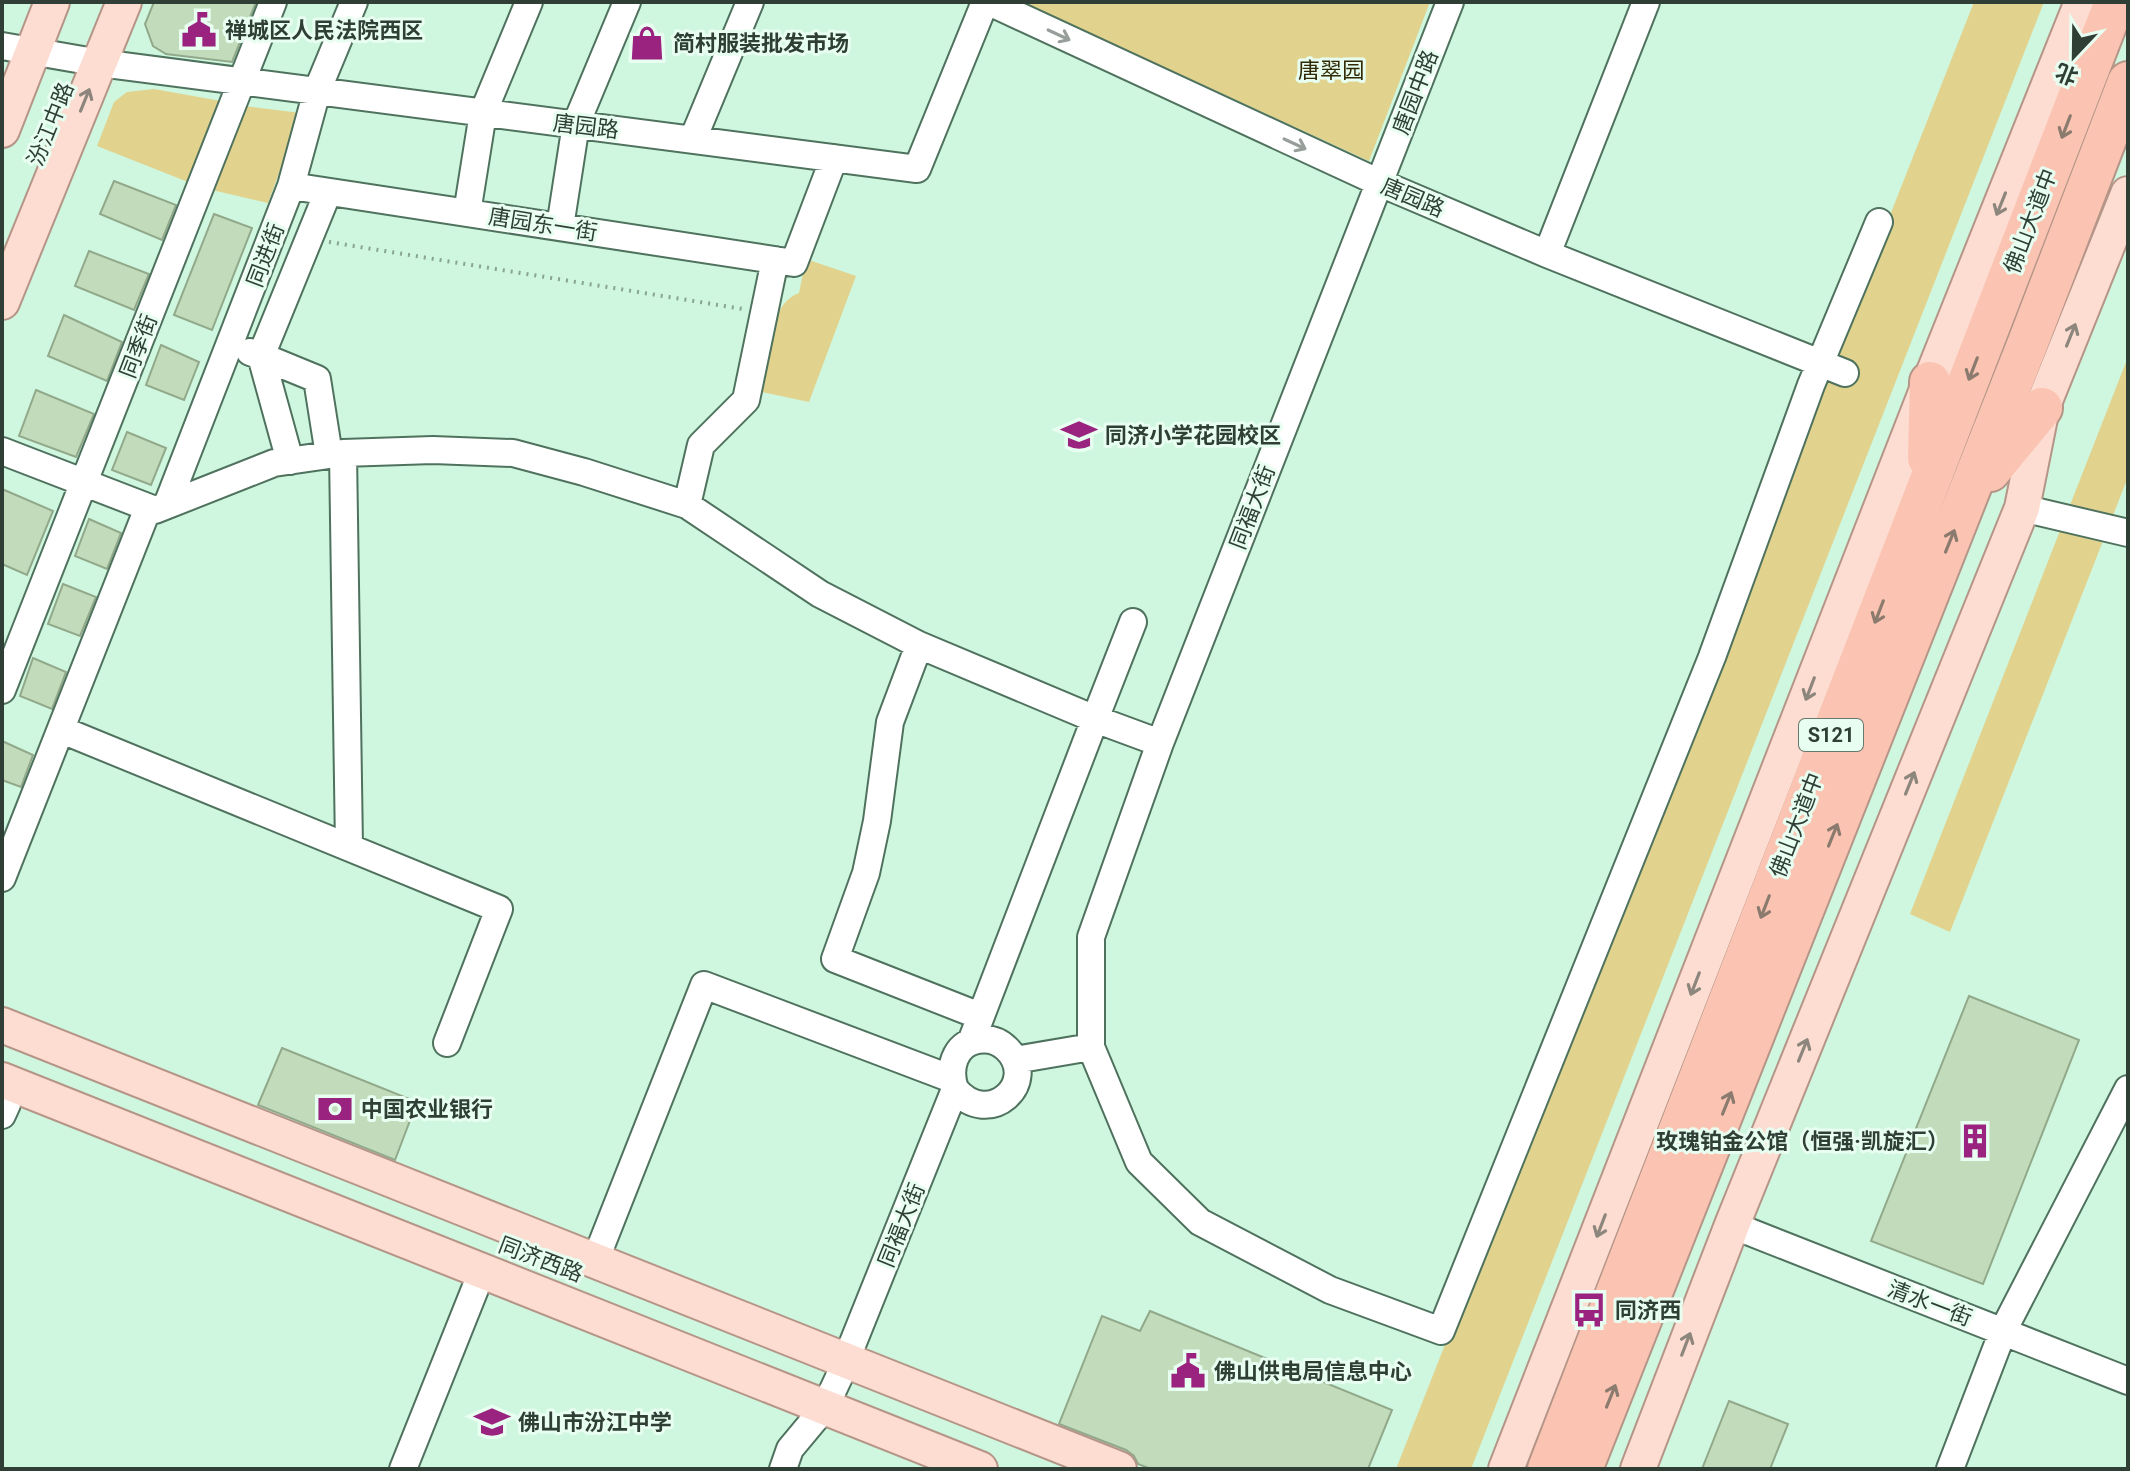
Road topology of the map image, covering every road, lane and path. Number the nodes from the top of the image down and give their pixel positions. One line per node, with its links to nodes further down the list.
1 (27, 2): 15 (main road)
2 (52, 2): 15 (main road, 汾江中路)
3 (99, 2): 16 (main road, 汾江中路)
4 (124, 2): 16 (main road)
5 (273, 2): 17 (street, 同季街)
6 (354, 2): 19 (street, 同进街)
7 (529, 2): 20 (street)
8 (627, 2): 21 (street)
9 (750, 2): 23 (street)
10 (987, 2): 24 (street, 唐园路); 25 (street, 唐园路, one-way to 25)
11 (1450, 2): 25 (street, 唐园中路)
12 (1646, 2): 34 (street)
13 (2082, 2): 42 (main road, one-way to 42)
14 (2115, 2): 48 (highway, 佛山大道中 / S121, one-way to 48)
15 (12, 53): 16 (street, 唐园路); 22 (main road, 汾江中路)
16 (88, 60): 17 (street, 唐园路); 33 (main road, 汾江中路); 36 (main road, one-way to 16)
17 (242, 80): 19 (street, 唐园路); 47 (street, 同季街)
18 (2128, 82): 49 (highway, 佛山大道中 / S121)
19 (317, 91): 20 (street, 唐园路); 26 (street, 同进街)
20 (483, 113): 21 (street, 唐园路); 29 (street)
21 (576, 124): 23 (street, 唐园路); 31 (street)
22 (2, 130)
23 (693, 139): 24 (street, 唐园路)
24 (834, 158): 35 (street)
25 (1380, 183): 34 (street, 唐园路); 59 (street, 同福大街)
26 (291, 186): 27 (street, 唐园东一街); 38 (street, 同进街)
27 (328, 192): 29 (street, 唐园东一街); 32 (street)
28 (2128, 194): 43 (main road, one-way to 28)
29 (467, 213): 31 (street, 唐园东一街)
30 (1879, 222): 40 (street)
31 (560, 227): 35 (street, 唐园东一街)
32 (310, 238): 37 (path); 39 (street)
33 (2, 246)
34 (1547, 254): 40 (street, 唐园路)
35 (785, 261): 37 (street)
36 (2, 302)
37 (765, 312): 50 (street)
38 (230, 344): 39 (street); 51 (street, 同进街)
39 (261, 356): 45 (street); 46 (street)
40 (1820, 363): 41 (street, 唐园路); 67 (street)
41 (1845, 373)
42 (1930, 382): 48 (highway); 87 (main road, one-way to 87)
43 (2042, 408): 49 (highway); 52 (main road)
44 (2, 451): 47 (street)
45 (336, 454): 46 (street); 50 (street); 60 (street)
46 (290, 461): 51 (street)
47 (84, 483): 51 (street); 56 (street, 同季街)
48 (1926, 489): 88 (highway, 佛山大道中 / S121, one-way to 88)
49 (1965, 502): 89 (highway, 佛山大道中 / S121, one-way to 49)
50 (687, 505): 55 (street)
51 (158, 507): 58 (street, 同进街)
52 (2022, 508): 53 (street); 74 (main road, one-way to 52)
53 (2128, 533)
54 (1133, 622): 57 (street, 同福大街)
55 (919, 645): 57 (street); 62 (street)
56 (2, 690)
57 (1095, 719): 59 (street); 62 (street, 同福大街)
58 (62, 730): 60 (street); 61 (street, 同进街)
59 (1160, 743): 67 (street, 同福大街)
60 (349, 847): 65 (street)
61 (2, 878)
62 (980, 1016): 64 (street, 同福大街)
63 (2, 1025): 76 (main road)
64 (971, 1042): 68 (street); 69 (street, 同福大街)
65 (447, 1043)
66 (2, 1047): 79 (main road, 同济西路)
67 (1091, 1047): 68 (street)
68 (1015, 1060): 69 (street)
69 (954, 1084): 76 (street); 79 (street, 同福大街)
70 (2128, 1089): 78 (street)
71 (3, 1100): 72 (main road, 同济西路); 73 (main road)
72 (270, 1188): 73 (main road); 75 (main road, 同济西路)
73 (309, 1223): 75 (main road); 77 (main road)
74 (1732, 1225): 78 (street, 清水一街); 90 (main road, one-way to 74)
75 (369, 1227): 81 (main road, 同济西路)
76 (595, 1261): 79 (main road)
77 (475, 1289): 81 (main road); 83 (street)
78 (2003, 1331): 80 (street, 清水一街); 91 (street)
79 (843, 1368): 81 (street, 同福大街); 82 (main road, 同济西路)
80 (2128, 1381)
81 (819, 1415): 84 (street, 同福大街); 85 (main road); 86 (main road, 同济西路)
82 (1106, 1468)
83 (403, 1469)
84 (783, 1469)
85 (932, 1469)
86 (980, 1469)
87 (1506, 1469)
88 (1548, 1469)
89 (1582, 1469)
90 (1638, 1469)
91 (1950, 1469)

